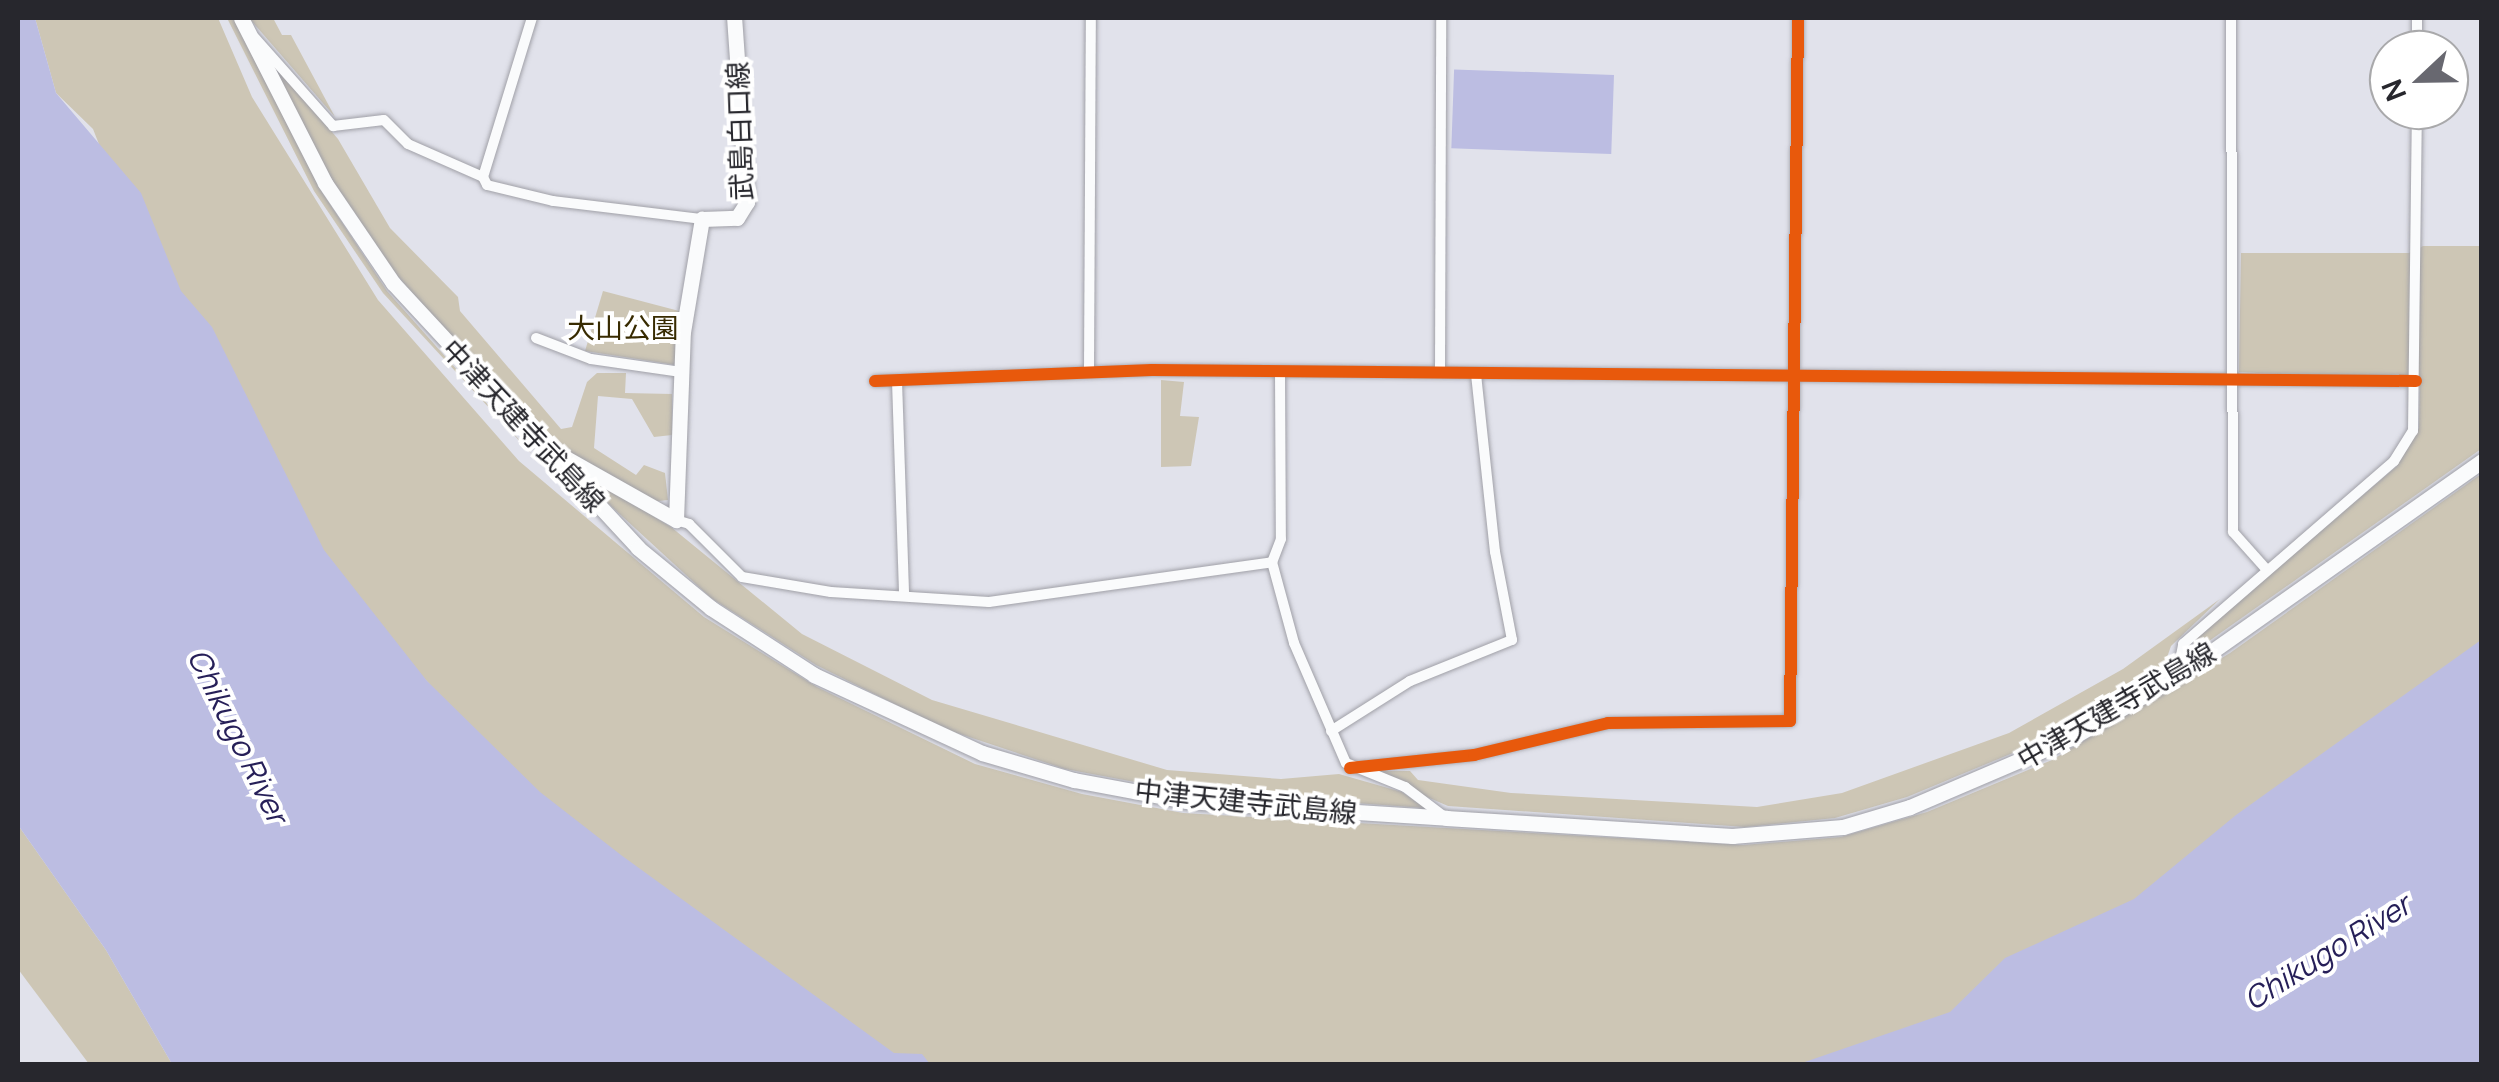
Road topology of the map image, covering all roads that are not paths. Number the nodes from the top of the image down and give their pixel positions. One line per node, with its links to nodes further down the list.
1 (532, 18): 9 (street)
2 (734, 18): 10 (main road, 武島白口線)
3 (1091, 18): 12 (street)
4 (1441, 18): 13 (street)
5 (1798, 18): 17 (street)
6 (2231, 18): 18 (street)
7 (244, 25): 9 (street); 22 (main road, 中津天建寺武島線)
8 (2417, 130): 21 (street)
9 (483, 177): 10 (street)
10 (702, 219): 14 (main road, 武島白口線)
11 (536, 338): 14 (street)
12 (1090, 370): 15 (street); 20 (street)
13 (1440, 371): 15 (street); 16 (street)
14 (680, 372): 24 (main road, 武島白口線)
15 (1280, 372): 25 (street)
16 (1476, 374): 17 (street); 29 (street)
17 (1794, 374): 18 (street); 30 (street)
18 (2230, 380): 21 (street); 26 (street)
19 (875, 381): 20 (street)
20 (898, 381): 27 (street)
21 (2416, 382): 26 (street)
22 (534, 440): 24 (main road); 31 (main road, 中津天建寺武島線)
23 (2482, 461): 28 (main road, 中津天建寺武島線)
24 (676, 520): 27 (street)
25 (1272, 562): 27 (street); 29 (street)
26 (2267, 570): 28 (street)
27 (904, 594)
28 (2177, 676): 31 (main road, 中津天建寺武島線)
29 (1331, 730): 30 (street)
30 (1350, 768): 31 (street)
31 (1446, 818)

